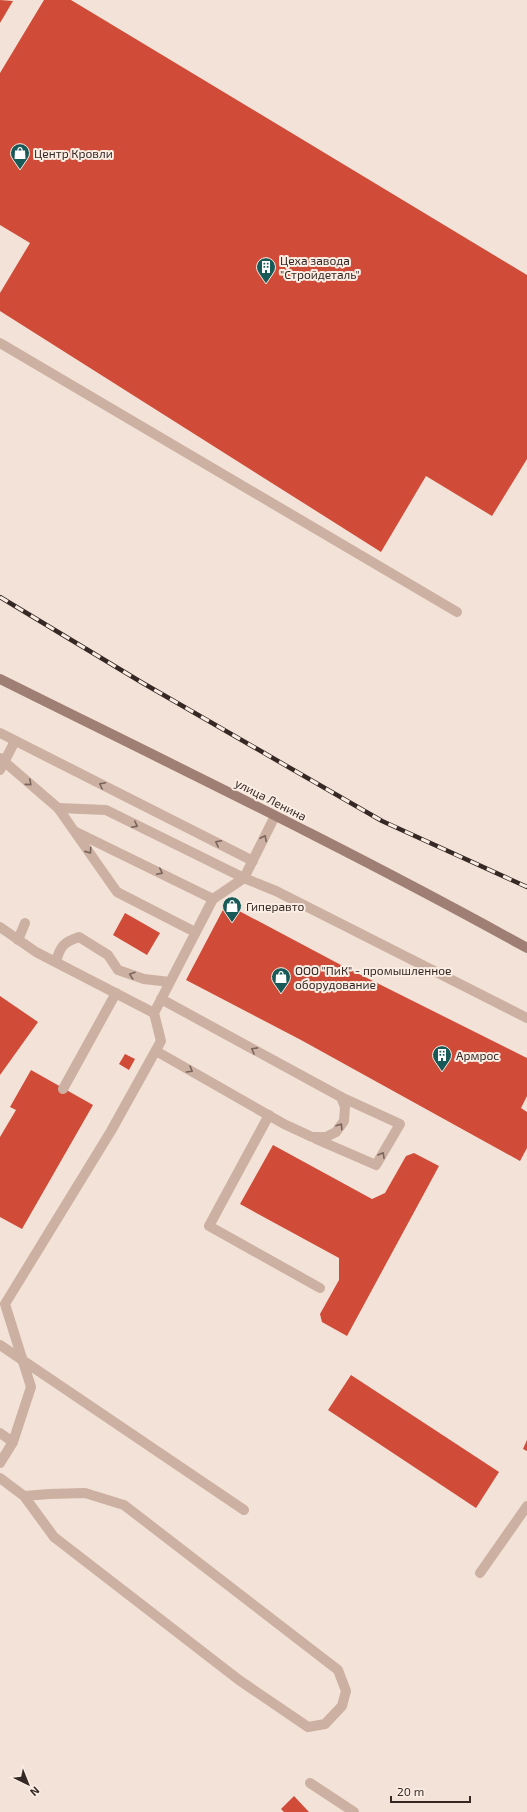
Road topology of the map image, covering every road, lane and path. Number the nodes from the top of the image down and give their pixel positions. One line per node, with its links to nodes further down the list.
1 (0, 343): 2 (lane)
2 (457, 612)
3 (0, 679): 8 (main road, улица Ленина)
4 (0, 733): 5 (lane)
5 (15, 741): 6 (lane); 10 (lane, one-way to 5)
6 (1, 763): 7 (lane, one-way to 7)
7 (58, 808): 9 (lane); 11 (lane, one-way to 11)
8 (275, 816): 10 (lane, one-way to 8); 17 (main road, улица Ленина)
9 (74, 831): 12 (lane, one-way to 12); 15 (lane, one-way to 15)
10 (253, 861): 11 (lane)
11 (244, 878): 12 (lane); 23 (lane)
12 (213, 898): 15 (lane)
13 (25, 923): 16 (lane)
14 (0, 927): 16 (lane)
15 (196, 932): 19 (lane)
16 (18, 940): 18 (lane)
17 (527, 948)
18 (56, 962): 19 (lane, one-way to 18); 20 (lane)
19 (170, 982): 21 (lane)
20 (116, 993): 22 (lane); 25 (lane)
21 (161, 998): 22 (lane); 26 (lane, one-way to 21)
22 (154, 1013): 24 (lane)
23 (527, 1018)
24 (156, 1051): 27 (lane, one-way to 27); 31 (lane)
25 (63, 1089)
26 (341, 1097): 28 (lane, one-way to 26); 28 (lane, one-way to 26)
27 (268, 1115): 28 (lane); 29 (lane)
28 (312, 1137)
29 (320, 1288)
30 (0, 1345): 31 (lane)
31 (23, 1360): 33 (lane); 38 (lane)
32 (0, 1433): 33 (lane)
33 (13, 1442): 34 (lane)
34 (0, 1463)
35 (0, 1478): 36 (lane)
36 (24, 1496): 36 (lane)
37 (527, 1506): 39 (lane)
38 (244, 1510)
39 (480, 1573)
40 (310, 1783): 41 (lane)
41 (354, 1812)

